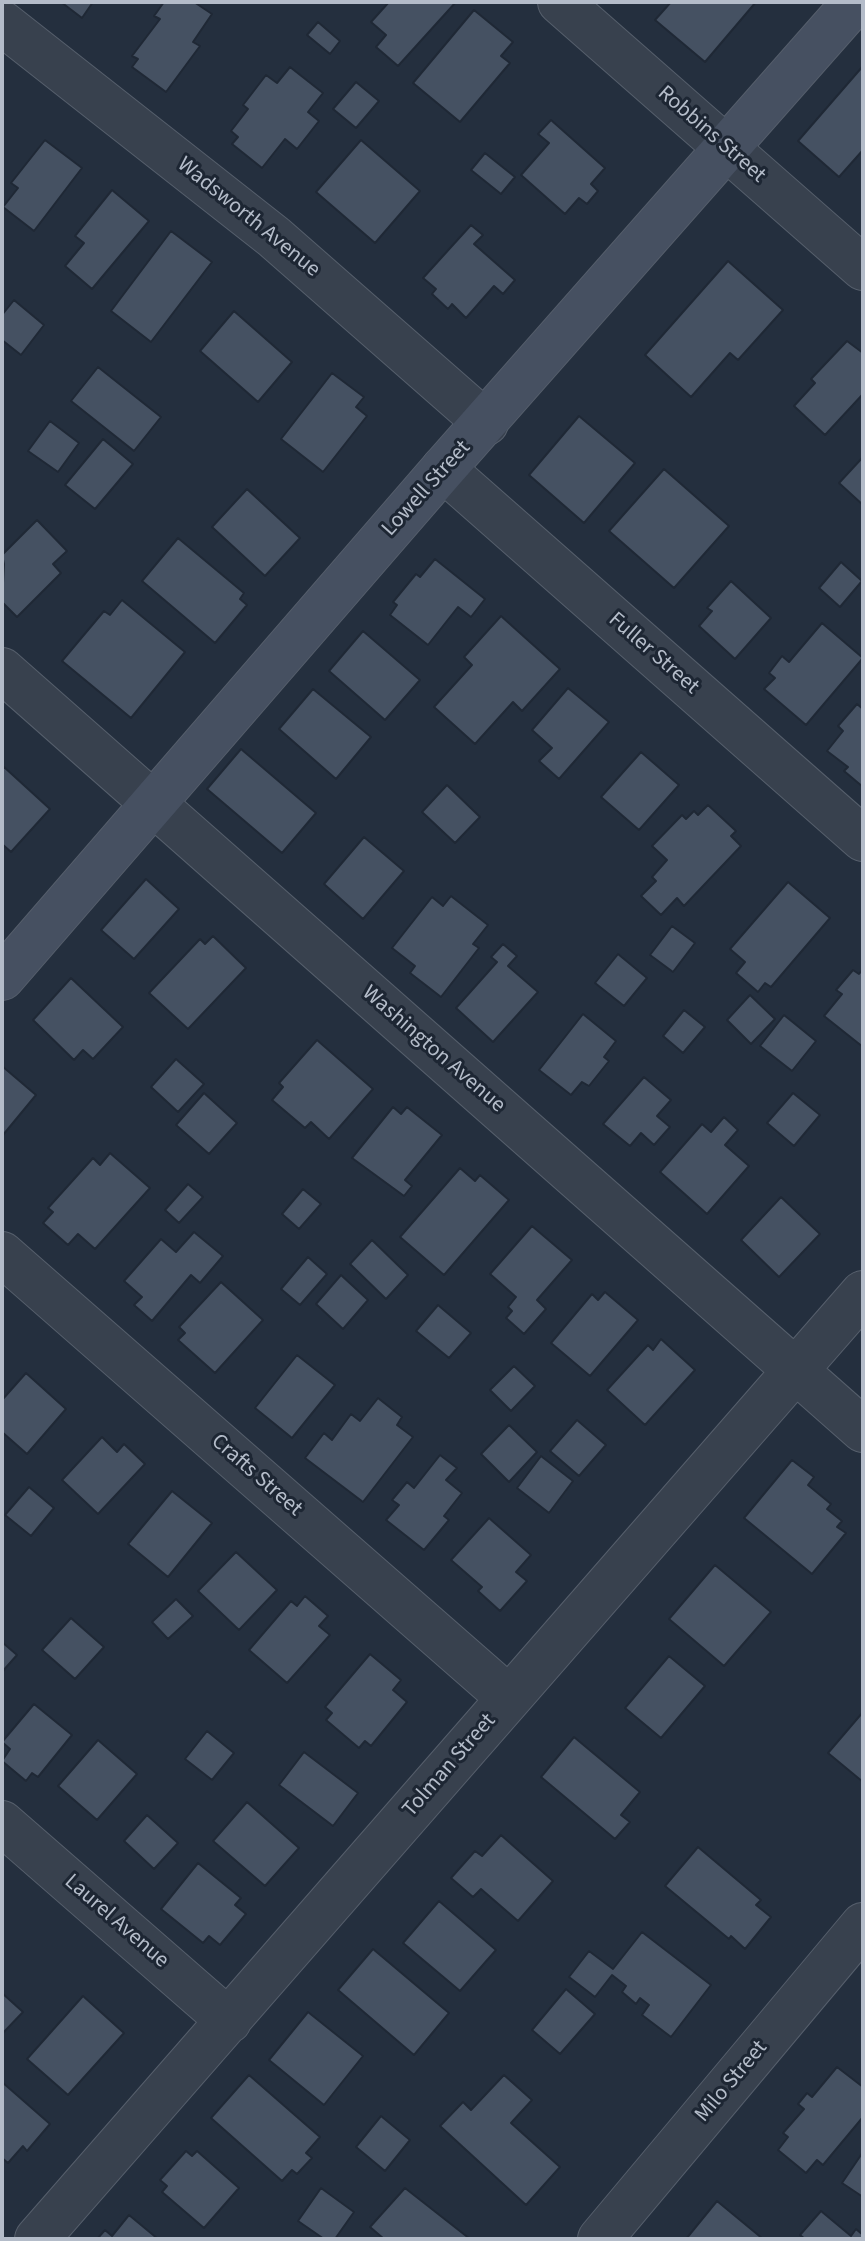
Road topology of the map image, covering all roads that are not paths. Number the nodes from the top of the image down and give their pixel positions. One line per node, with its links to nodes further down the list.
1 (560, 2): 4 (street, Robbins Street)
2 (855, 2): 4 (street, Lowell Street)
3 (2, 23): 6 (street, Wadsworth Avenue)
4 (726, 148): 5 (street, Robbins Street); 6 (street, Lowell Street)
5 (863, 268)
6 (486, 423): 7 (street, Lowell Street)
7 (443, 469): 9 (street, Lowell Street); 10 (street, Fuller Street)
8 (2, 670): 9 (street, Washington Avenue)
9 (153, 802): 11 (street, Lowell Street); 14 (street, Washington Avenue)
10 (863, 839)
11 (2, 978)
12 (2, 1254): 16 (street, Crafts Street)
13 (863, 1293): 14 (street, Tolman Street)
14 (795, 1370): 15 (street, Washington Avenue); 16 (street, Tolman Street)
15 (863, 1430)
16 (509, 1698): 19 (street, Tolman Street)
17 (2, 1823): 19 (street, Laurel Avenue)
18 (863, 1925): 21 (street, Milo Street)
19 (229, 2021): 20 (street, Tolman Street)
20 (37, 2239)
21 (600, 2239)

